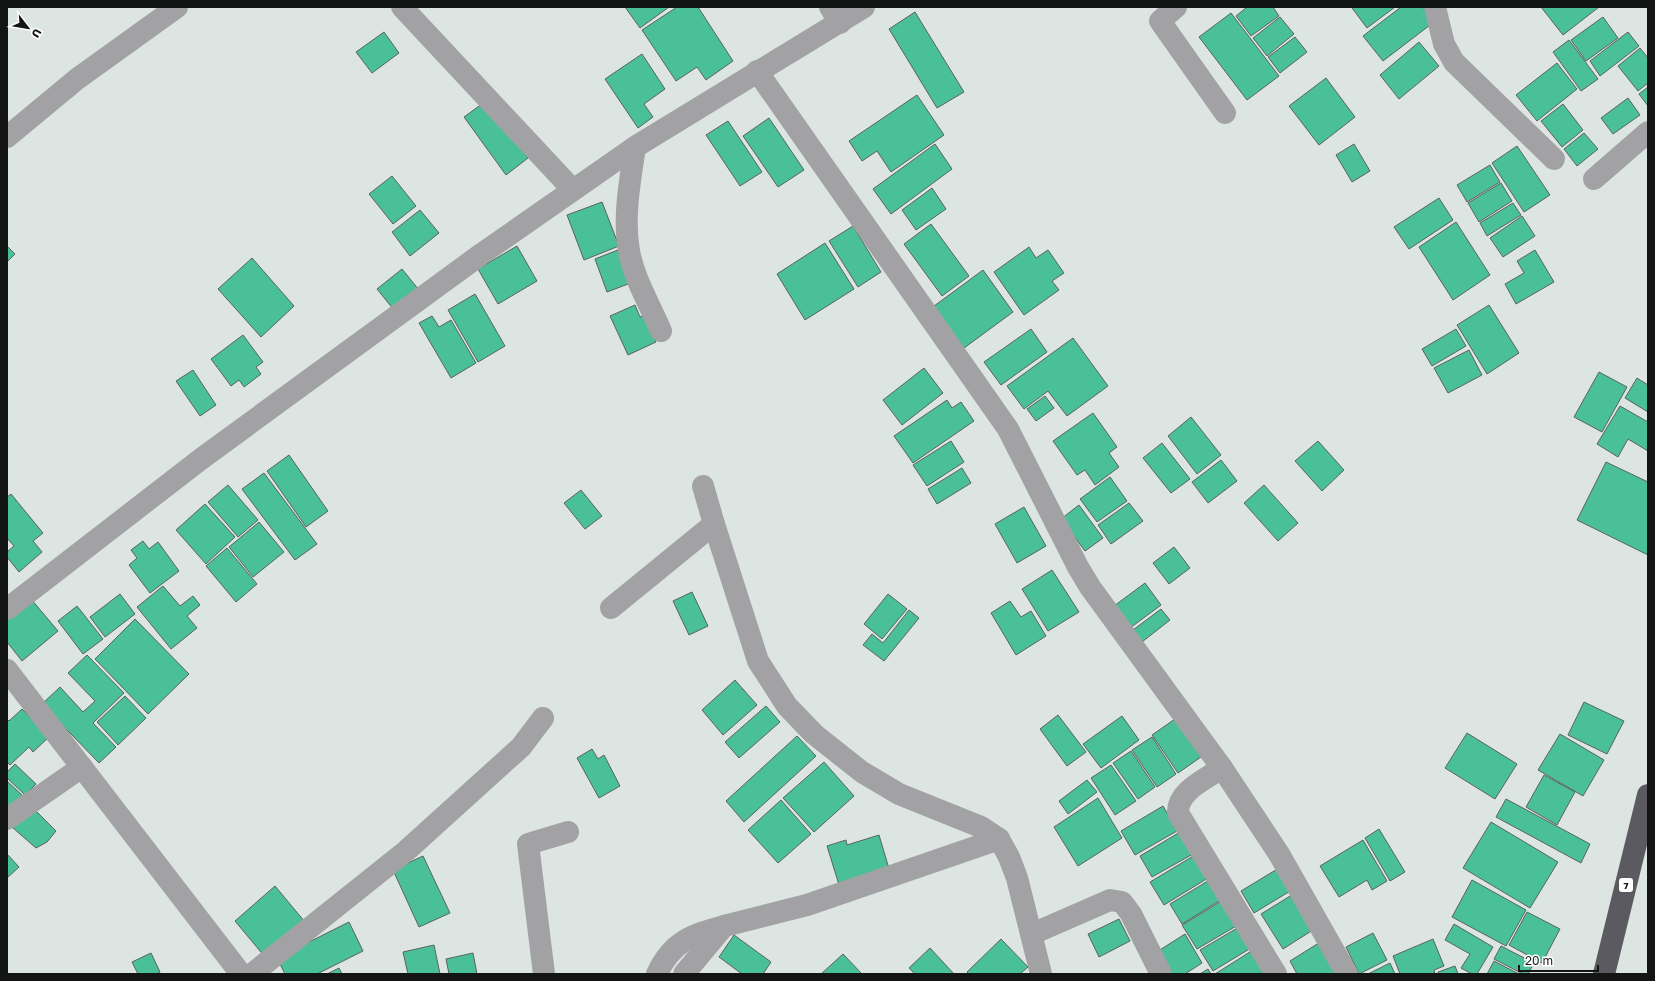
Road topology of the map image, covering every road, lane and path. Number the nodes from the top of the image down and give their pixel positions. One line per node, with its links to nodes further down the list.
1 (177, 7): 10 (street)
2 (402, 7): 14 (street)
3 (864, 7): 6 (street)
4 (1176, 7): 8 (street)
5 (1435, 7): 12 (street)
6 (835, 15): 7 (street)
7 (757, 71): 11 (street); 23 (street)
8 (1225, 113)
9 (1648, 132): 13 (street)
10 (7, 136)
11 (635, 147): 14 (street); 15 (street)
12 (1554, 158)
13 (1594, 179)
14 (573, 190): 19 (street)
15 (661, 331)
16 (703, 486): 17 (street)
17 (714, 524): 18 (street); 27 (street)
18 (612, 608)
19 (7, 609)
20 (7, 670): 22 (street)
21 (543, 718): 31 (street)
22 (82, 767): 25 (street); 30 (street)
23 (1222, 768): 37 (street); 38 (street)
24 (1648, 795): 39 (highway, 7)
25 (7, 819)
26 (568, 832): 32 (street)
27 (999, 839): 28 (street); 29 (street)
28 (724, 926): 33 (street); 34 (street)
29 (1032, 934): 35 (street); 36 (street)
30 (241, 974)
31 (252, 974)
32 (544, 974)
33 (657, 974)
34 (684, 974)
35 (1041, 974)
36 (1161, 974)
37 (1276, 974)
38 (1347, 974)
39 (1604, 974)

